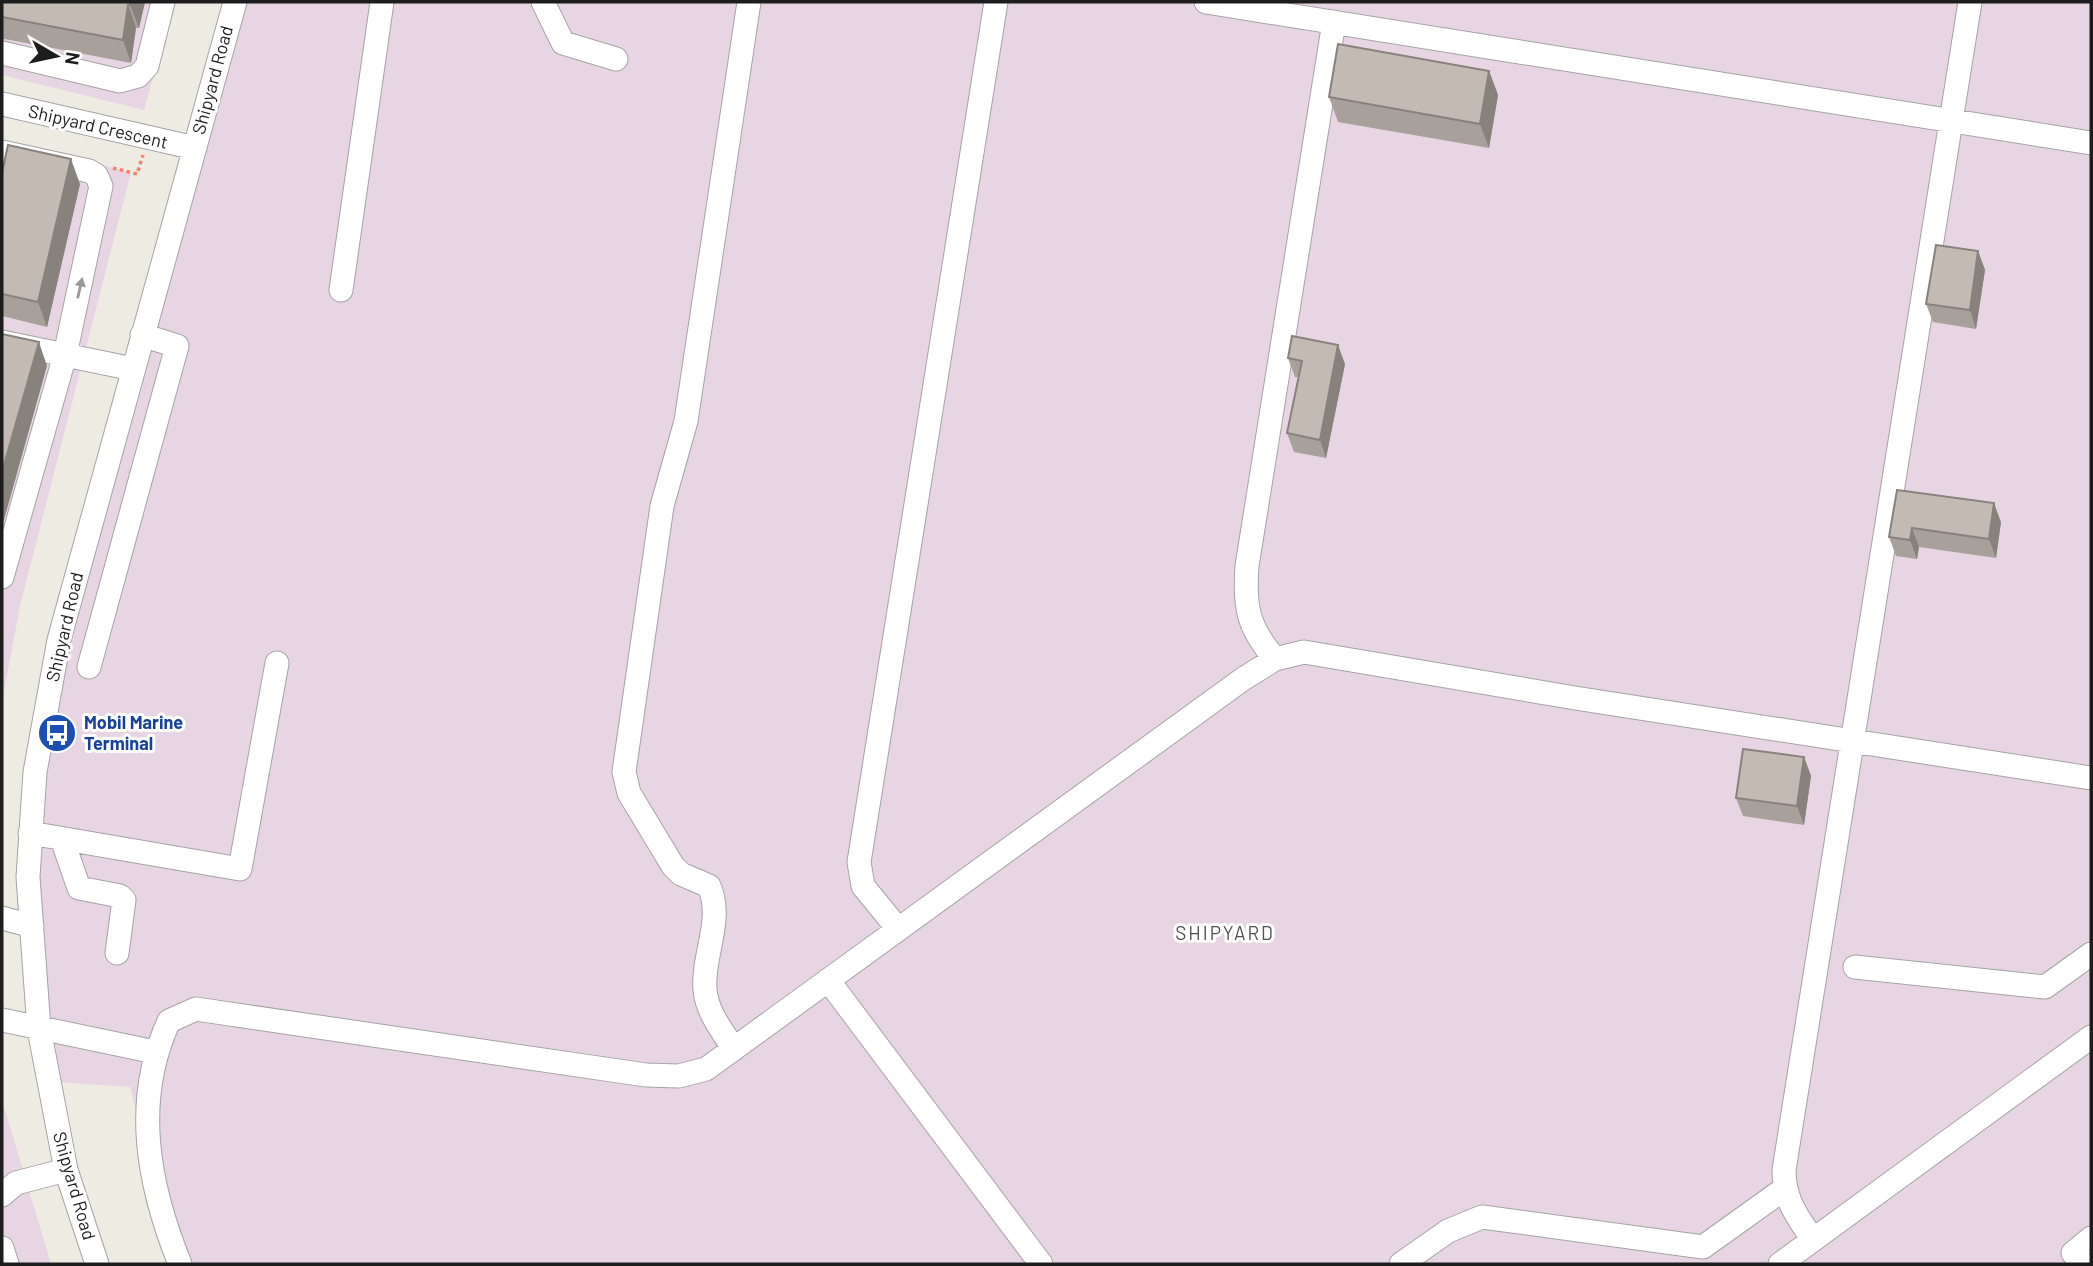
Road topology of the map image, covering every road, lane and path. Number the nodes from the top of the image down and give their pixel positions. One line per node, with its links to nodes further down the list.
1 (163, 2): 10 (street)
2 (235, 2): 15 (street, Shipyard Road)
3 (382, 2): 17 (street)
4 (543, 2): 11 (street)
5 (749, 2): 40 (street)
6 (996, 2): 32 (street)
7 (1206, 2): 9 (street)
8 (1970, 2): 13 (street)
9 (1334, 22): 13 (street); 23 (street)
10 (2, 53)
11 (616, 59)
12 (2, 104): 15 (street, Shipyard Crescent)
13 (1951, 120): 14 (street); 26 (street)
14 (2091, 143)
15 (195, 148): 18 (street, Shipyard Road)
16 (2, 152): 20 (street, one-way to 16)
17 (341, 290)
18 (142, 335): 21 (street, Shipyard Road); 25 (street)
19 (2, 342): 20 (street)
20 (65, 355): 21 (street); 22 (street)
21 (133, 369): 28 (street, Shipyard Road)
22 (2, 577)
23 (1275, 659): 26 (street); 32 (street)
24 (277, 663): 29 (street)
25 (89, 667)
26 (1851, 739): 27 (street); 43 (street)
27 (2091, 778)
28 (30, 833): 29 (street); 31 (street, Shipyard Road)
29 (62, 839): 33 (street)
30 (2, 918): 31 (street)
31 (32, 926): 38 (street, Shipyard Road)
32 (898, 929): 36 (street)
33 (117, 953)
34 (2091, 954): 35 (street)
35 (1855, 967)
36 (828, 980): 40 (street); 51 (street)
37 (2, 1020): 38 (street)
38 (39, 1028): 41 (street); 42 (street, Shipyard Road)
39 (2091, 1037): 46 (street)
40 (734, 1049): 41 (street)
41 (155, 1052): 50 (street)
42 (66, 1171): 44 (street); 49 (street, Shipyard Road)
43 (1784, 1189): 46 (street); 52 (street)
44 (2, 1195)
45 (2091, 1238): 54 (street)
46 (1813, 1240): 53 (street)
47 (2, 1248): 48 (street)
48 (7, 1264)
49 (97, 1264)
50 (180, 1264)
51 (1041, 1264)
52 (1401, 1264)
53 (1780, 1264)
54 (2082, 1264)

